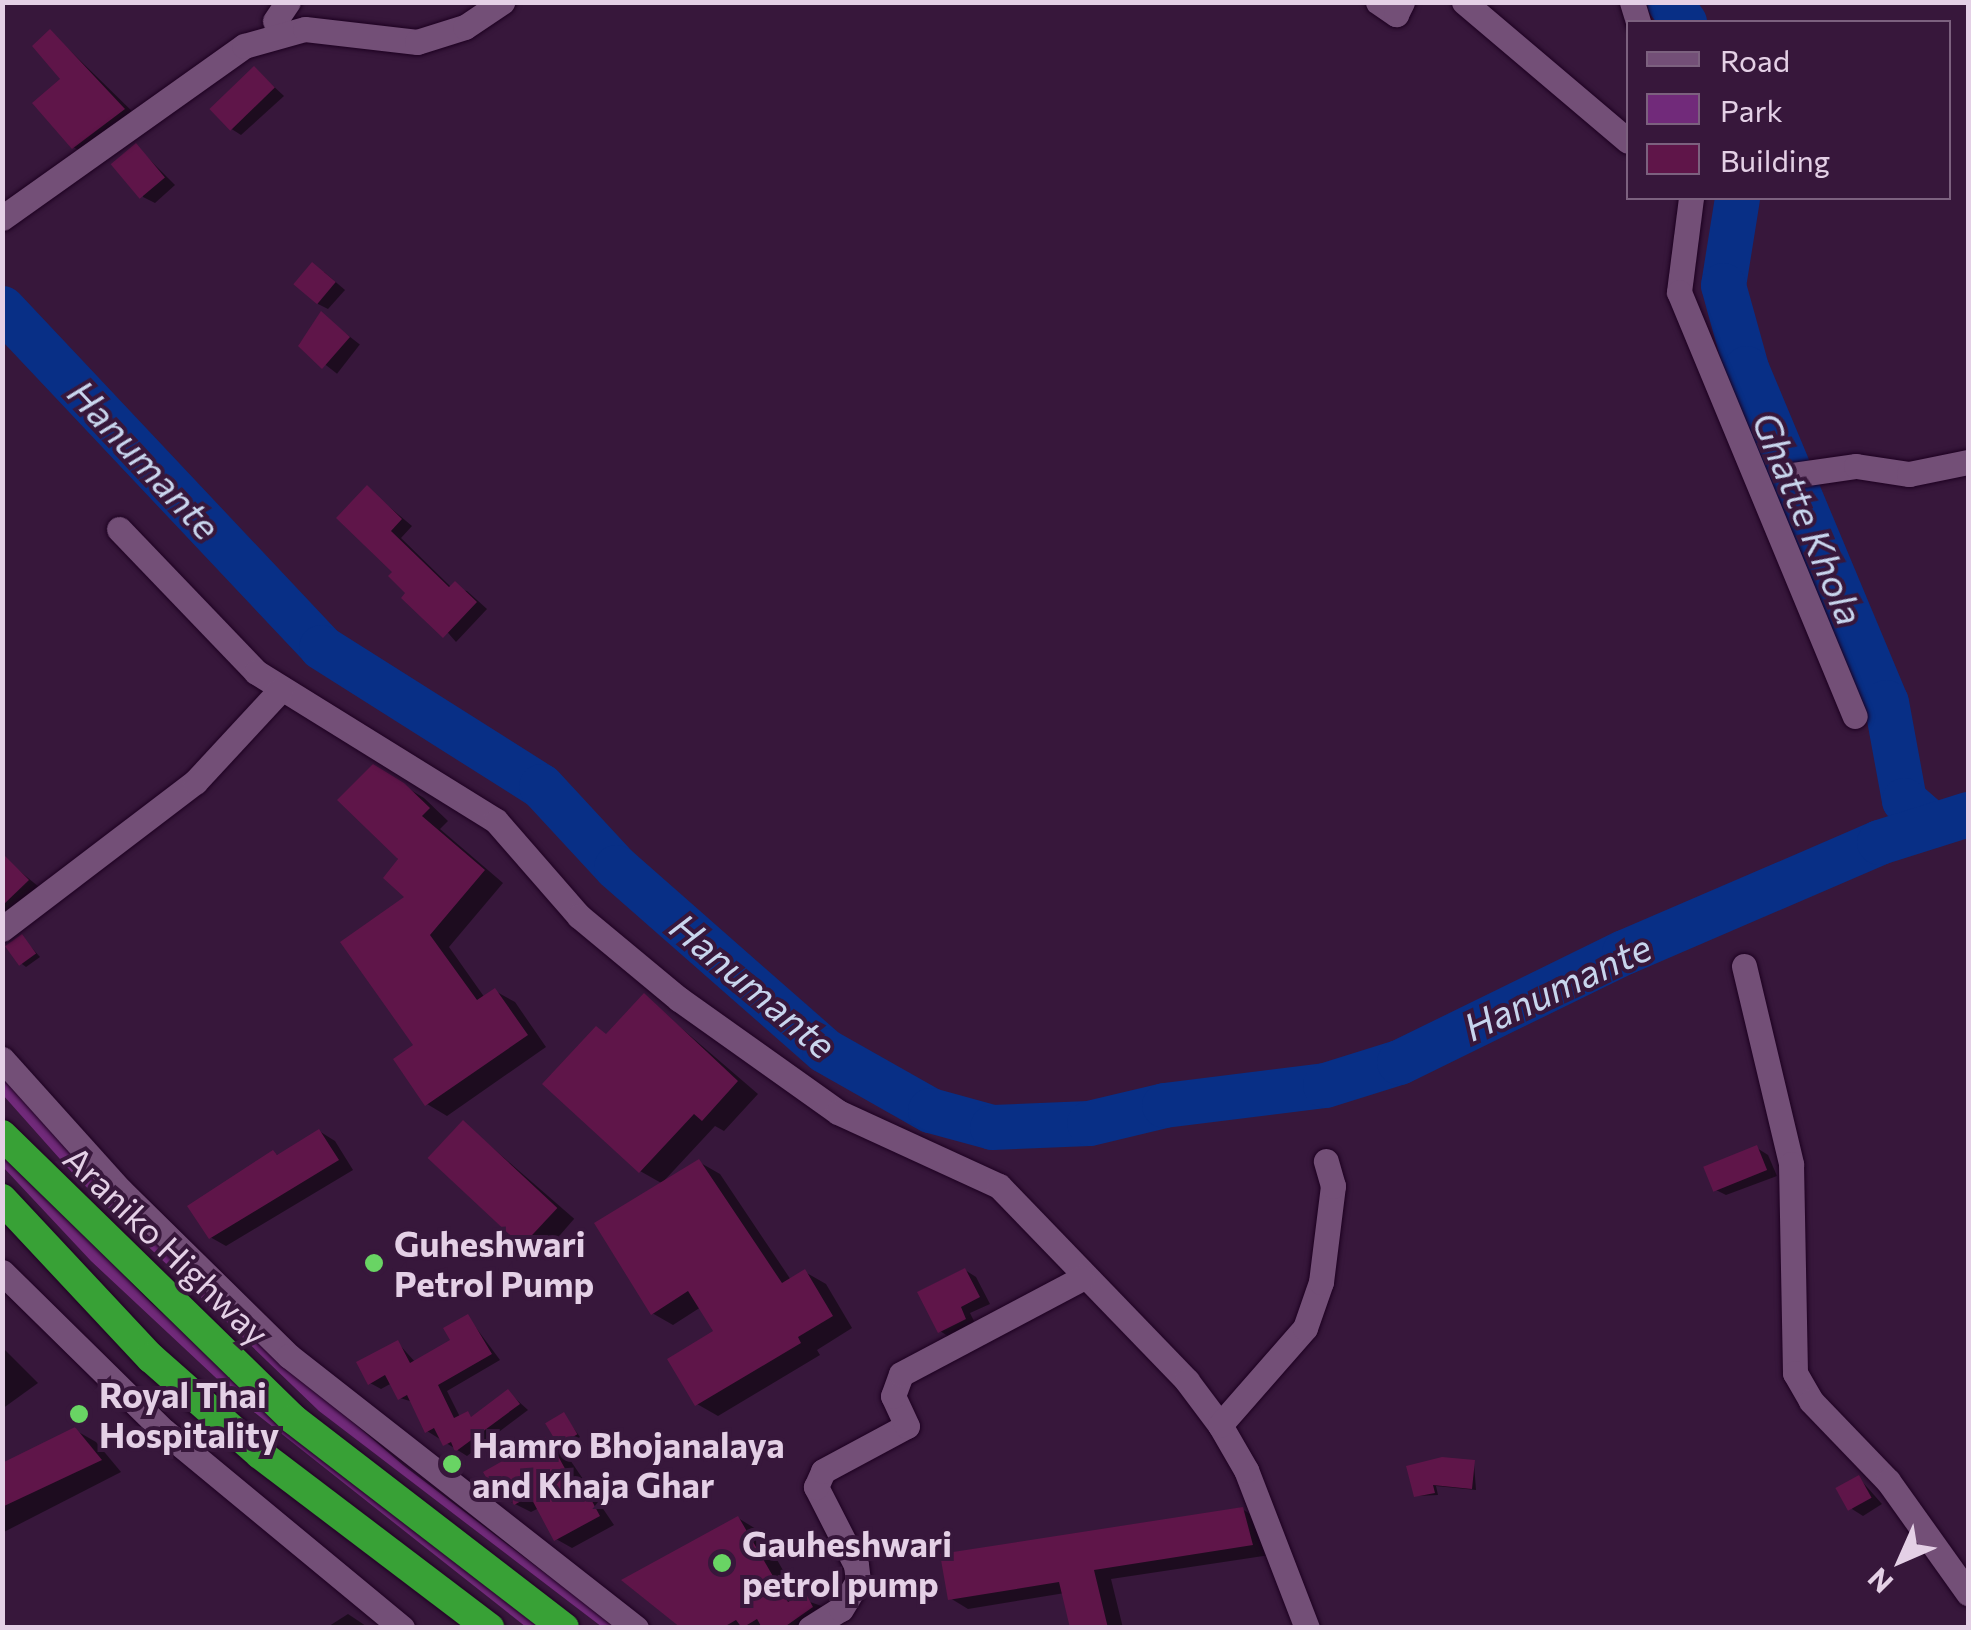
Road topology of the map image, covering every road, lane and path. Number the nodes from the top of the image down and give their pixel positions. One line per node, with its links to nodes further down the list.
1 (502, 2): 7 (street)
2 (1378, 2): 3 (street)
3 (1402, 2)
4 (1464, 2): 5 (street)
5 (1626, 139)
6 (1691, 200): 12 (street)
7 (2, 218)
8 (1968, 462): 9 (street)
9 (1793, 475)
10 (119, 529): 11 (street)
11 (282, 689): 13 (street); 20 (street)
12 (1855, 716)
13 (2, 929)
14 (1744, 966): 22 (street)
15 (2, 1060): 26 (street)
16 (2, 1136): 25 (highway, Araniko Highway)
17 (1326, 1161): 21 (street)
18 (2, 1199): 24 (highway)
19 (2, 1272): 23 (street)
20 (1082, 1278): 21 (street); 27 (street)
21 (1220, 1425): 28 (street)
22 (1968, 1594)
23 (402, 1628)
24 (489, 1628)
25 (564, 1628)
26 (636, 1628)
27 (810, 1628)
28 (1307, 1628)

